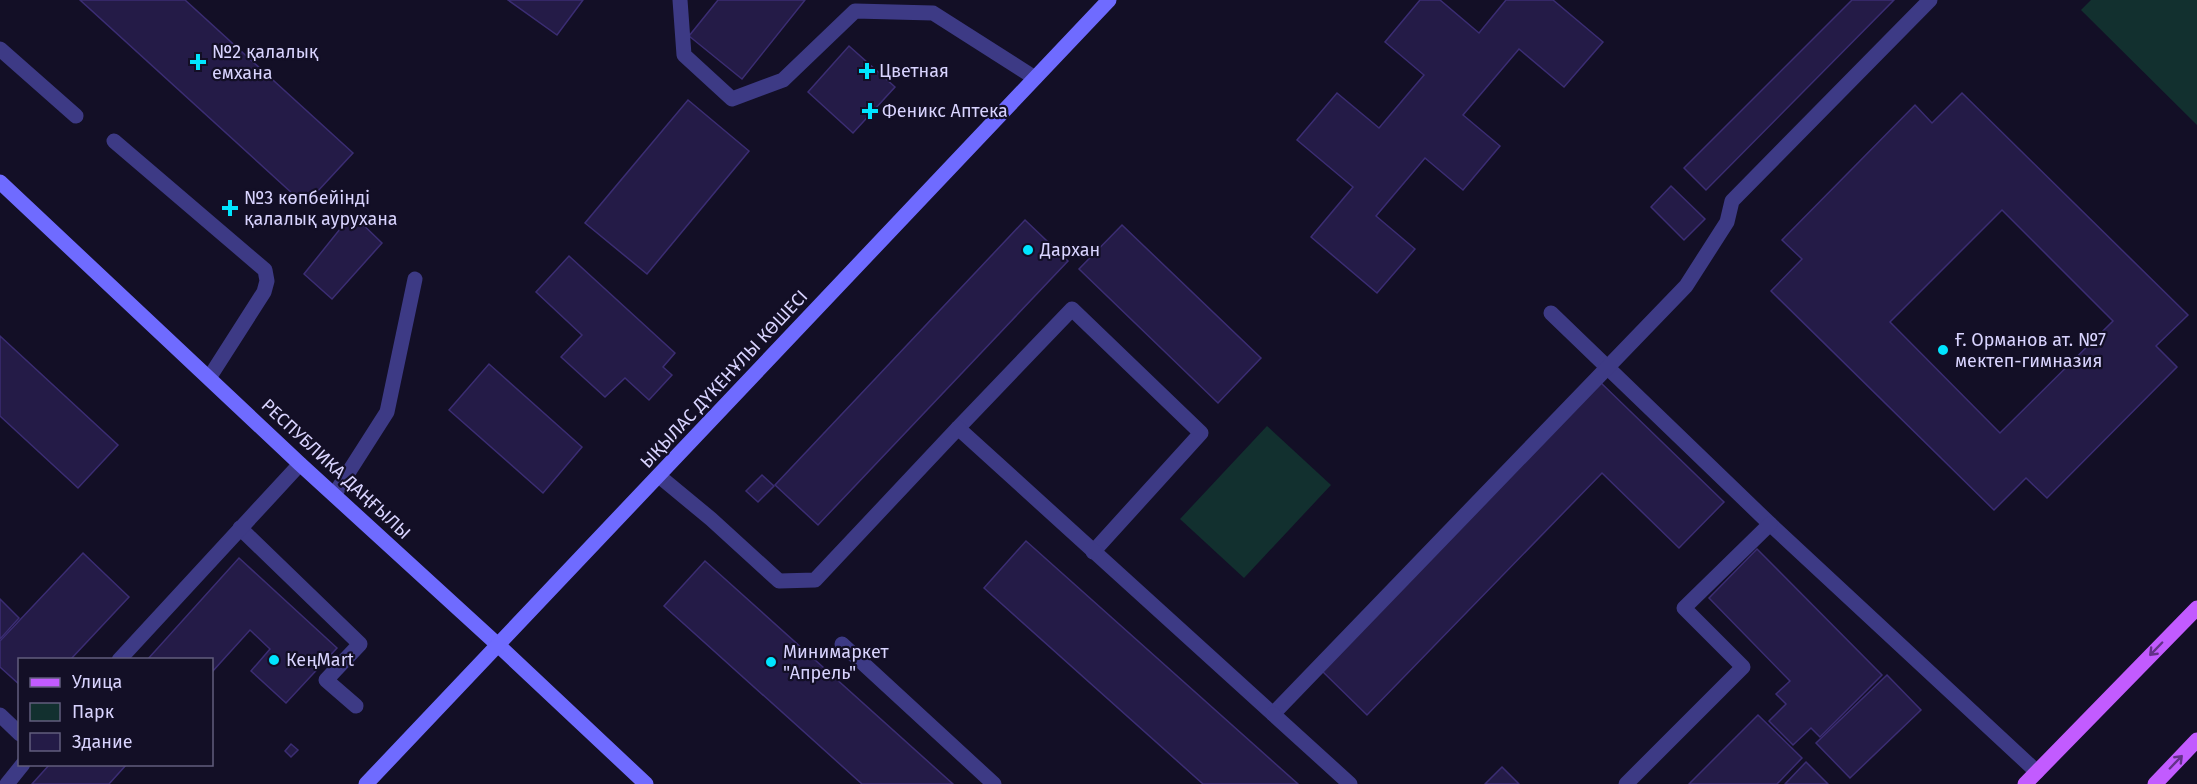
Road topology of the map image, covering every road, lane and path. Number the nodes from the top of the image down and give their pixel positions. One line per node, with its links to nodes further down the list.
1 (680, 0): 5 (street)
2 (1109, 0): 5 (street, ЫҚЫЛАС ДҮКЕНҰЛЫ КӨШЕСІ)
3 (1930, 0): 11 (street)
4 (0, 49): 6 (street)
5 (1035, 78): 15 (street, ЫҚЫЛАС ДҮКЕНҰЛЫ КӨШЕСІ)
6 (75, 116)
7 (114, 141): 12 (street)
8 (0, 182): 12 (street, РЕСПУБЛИКА ДАҢҒЫЛЫ)
9 (415, 279): 16 (street)
10 (1551, 313): 11 (street)
11 (1608, 366): 17 (street); 25 (street)
12 (209, 378): 14 (street, РЕСПУБЛИКА ДАҢҒЫЛЫ)
13 (958, 428): 15 (street); 19 (street); 19 (street)
14 (300, 464): 16 (street, РЕСПУБЛИКА ДАҢҒЫЛЫ); 18 (street)
15 (659, 476): 22 (street, ЫҚЫЛАС ДҮКЕНҰЛЫ КӨШЕСІ)
16 (334, 495): 22 (street, РЕСПУБЛИКА ДАҢҒЫЛЫ)
17 (1770, 524): 30 (street); 36 (street)
18 (240, 528): 23 (street); 24 (street)
19 (1094, 552): 25 (street)
20 (2197, 608): 30 (main road, one-way to 30)
21 (842, 644): 34 (street)
22 (498, 645): 32 (street, ЫҚЫЛАС ДҮКЕНҰЛЫ КӨШЕСІ); 33 (street, РЕСПУБЛИКА ДАҢҒЫЛЫ)
23 (121, 658)
24 (356, 706)
25 (1274, 714): 35 (street)
26 (0, 715): 27 (street)
27 (18, 732)
28 (2197, 740): 38 (main road, one-way to 28)
29 (22, 766): 31 (street)
30 (2037, 772): 37 (main road)
31 (7, 784)
32 (366, 784)
33 (646, 784)
34 (994, 784)
35 (1350, 784)
36 (1626, 784)
37 (2025, 784)
38 (2155, 784)

